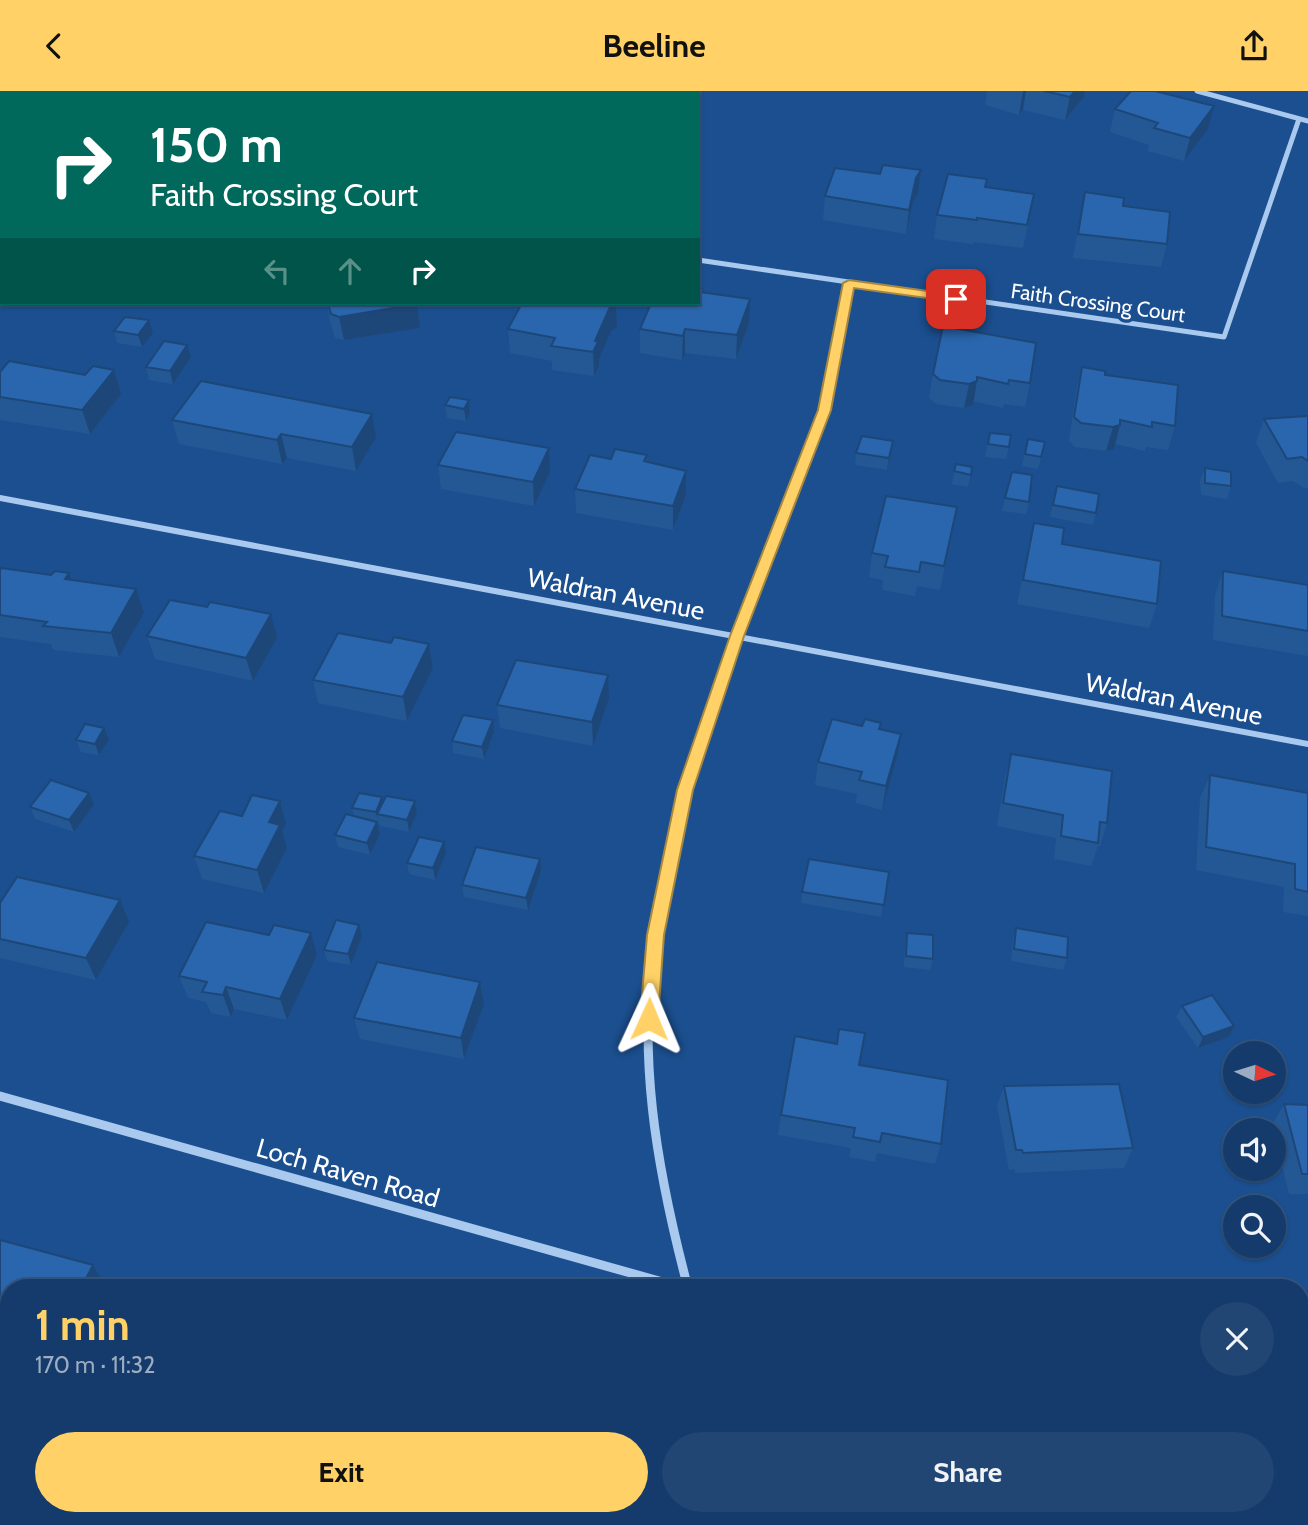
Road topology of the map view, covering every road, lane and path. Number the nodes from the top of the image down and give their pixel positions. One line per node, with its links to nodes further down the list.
1 (1197, 91): 2 (street)
2 (1299, 119): 3 (street); 5 (street, Faith Crossing Court)
3 (1308, 121)
4 (700, 260): 5 (street, Faith Crossing Court)
5 (849, 283): 7 (street)
6 (0, 498): 7 (street, Waldran Avenue)
7 (737, 636): 8 (street, Waldran Avenue); 11 (street)
8 (1308, 744)
9 (0, 1096): 10 (street, Loch Raven Road)
10 (654, 1279)
11 (684, 1279)

